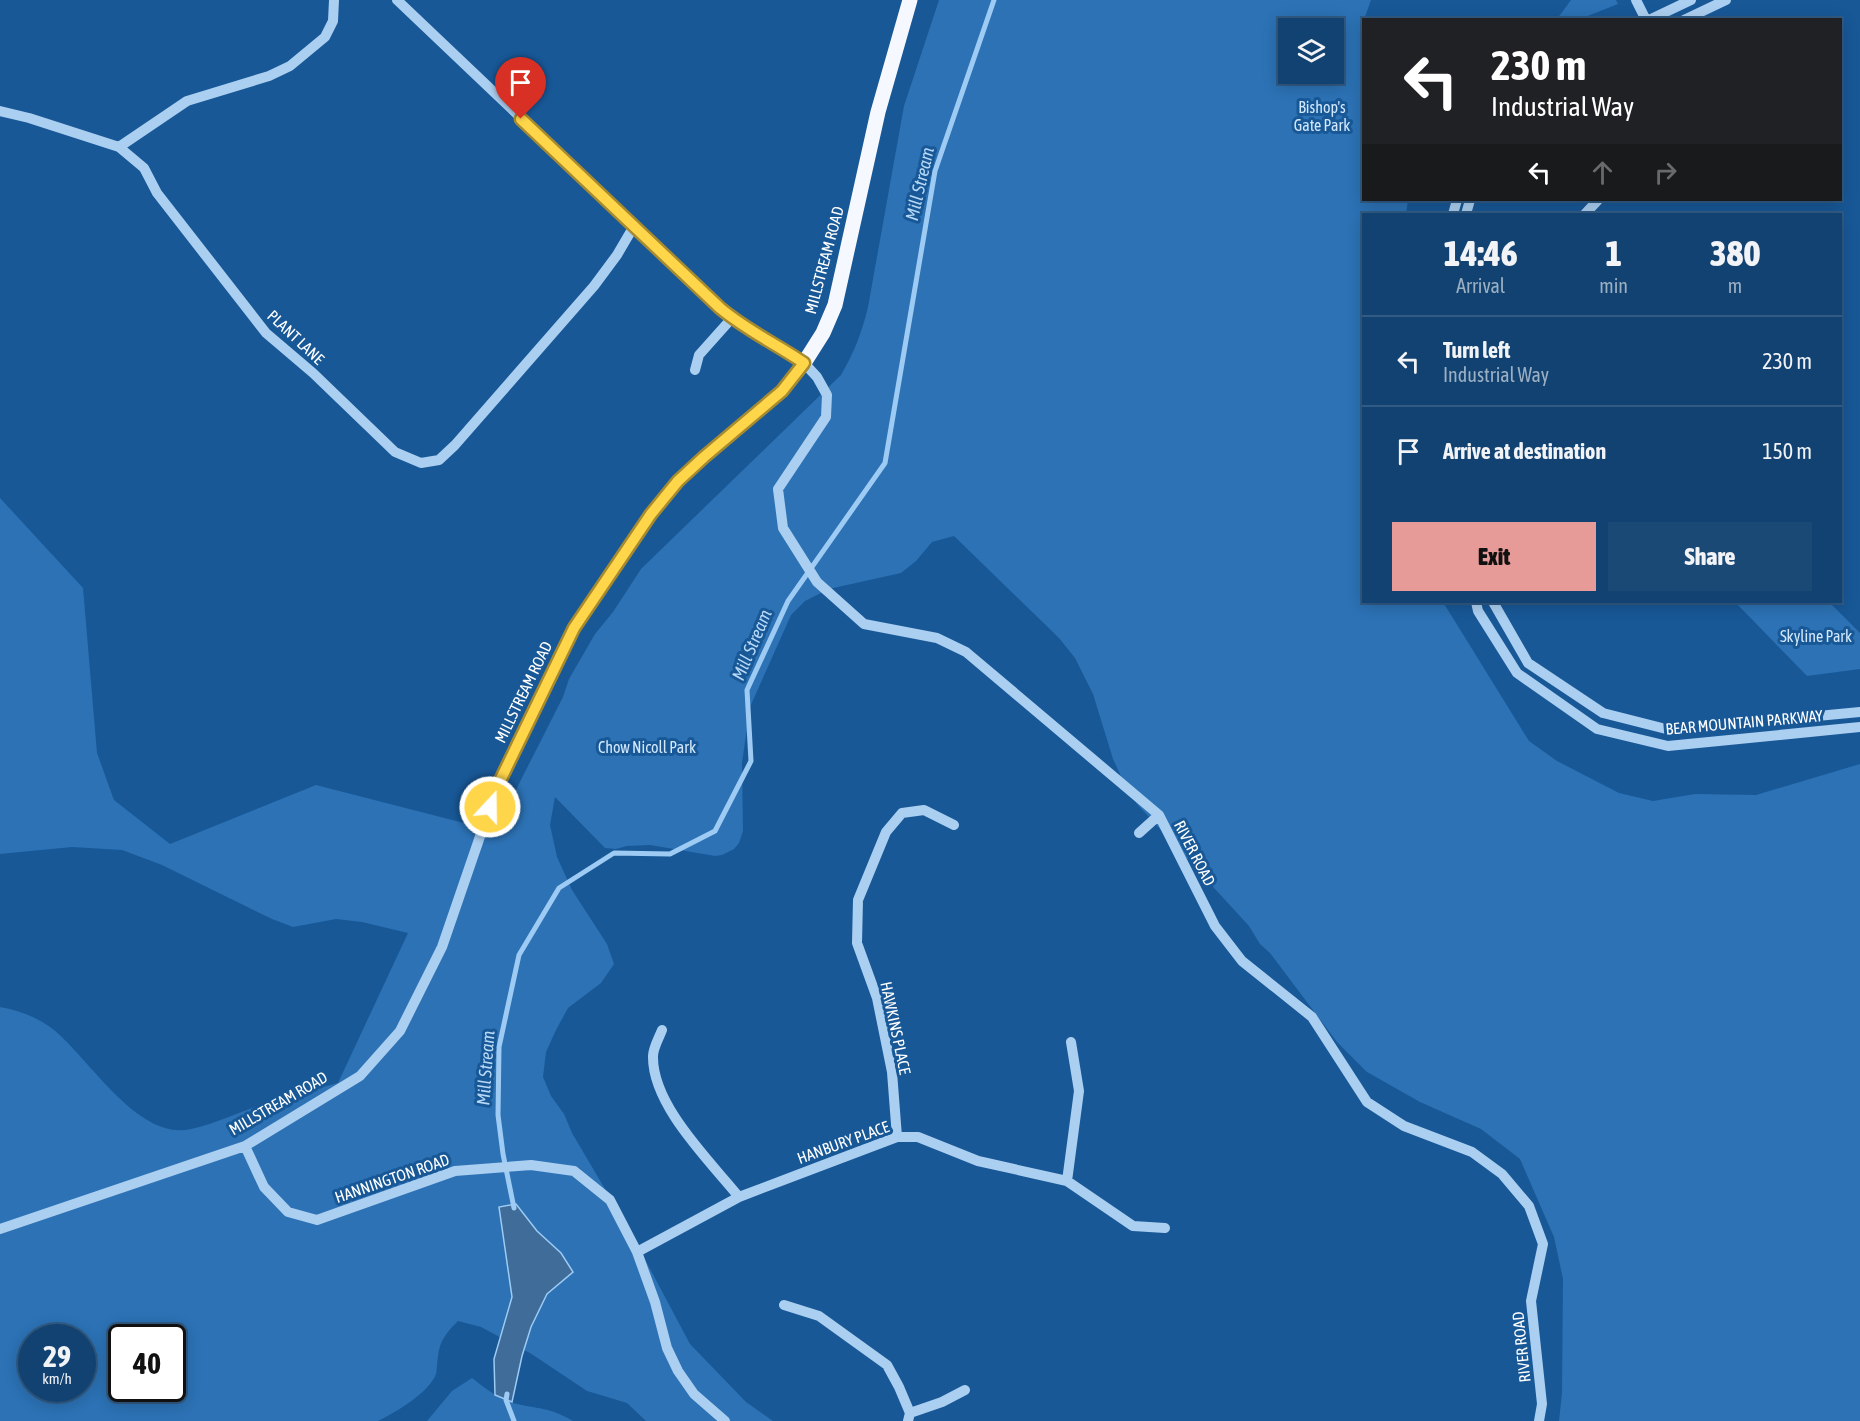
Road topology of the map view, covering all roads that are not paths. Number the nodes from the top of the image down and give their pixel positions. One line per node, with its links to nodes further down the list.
1 (334, 0): 11 (street)
2 (397, 0): 14 (street, RIVER ROAD)
3 (910, 0): 16 (main road, MILLSTREAM ROAD)
4 (1636, 0): 7 (street)
5 (1691, 0): 8 (street)
6 (1726, 0): 9 (street)
7 (1647, 18)
8 (1652, 18)
9 (1688, 18)
10 (0, 111): 11 (street)
11 (118, 147): 14 (street, PLANT LANE)
12 (1597, 201): 13 (street)
13 (1587, 213)
14 (634, 226): 15 (street, RIVER ROAD)
15 (732, 318): 16 (street, RIVER ROAD); 17 (street)
16 (804, 363): 22 (street, RIVER ROAD); 28 (street, MILLSTREAM ROAD)
17 (695, 370)
18 (1476, 603): 21 (street, BEAR MOUNTAIN PARKWAY)
19 (1494, 603): 20 (street, BEAR MOUNTAIN PARKWAY)
20 (1860, 711)
21 (1860, 727)
22 (1159, 815): 24 (street); 38 (street, RIVER ROAD)
23 (954, 825): 27 (street, HAWKINS PLACE)
24 (1138, 833)
25 (662, 1030): 30 (street)
26 (1071, 1042): 29 (street)
27 (897, 1137): 29 (street, HANBURY PLACE); 30 (street, HANBURY PLACE)
28 (245, 1146): 32 (street, MILLSTREAM ROAD); 33 (street, HANNINGTON ROAD)
29 (1067, 1181): 31 (street, HANBURY PLACE)
30 (739, 1197): 33 (street, HANBURY PLACE)
31 (1165, 1228)
32 (0, 1229)
33 (637, 1252): 37 (street, HANNINGTON ROAD)
34 (784, 1305): 36 (street)
35 (964, 1390): 36 (street)
36 (909, 1417)
37 (725, 1421)
38 (1539, 1421)

